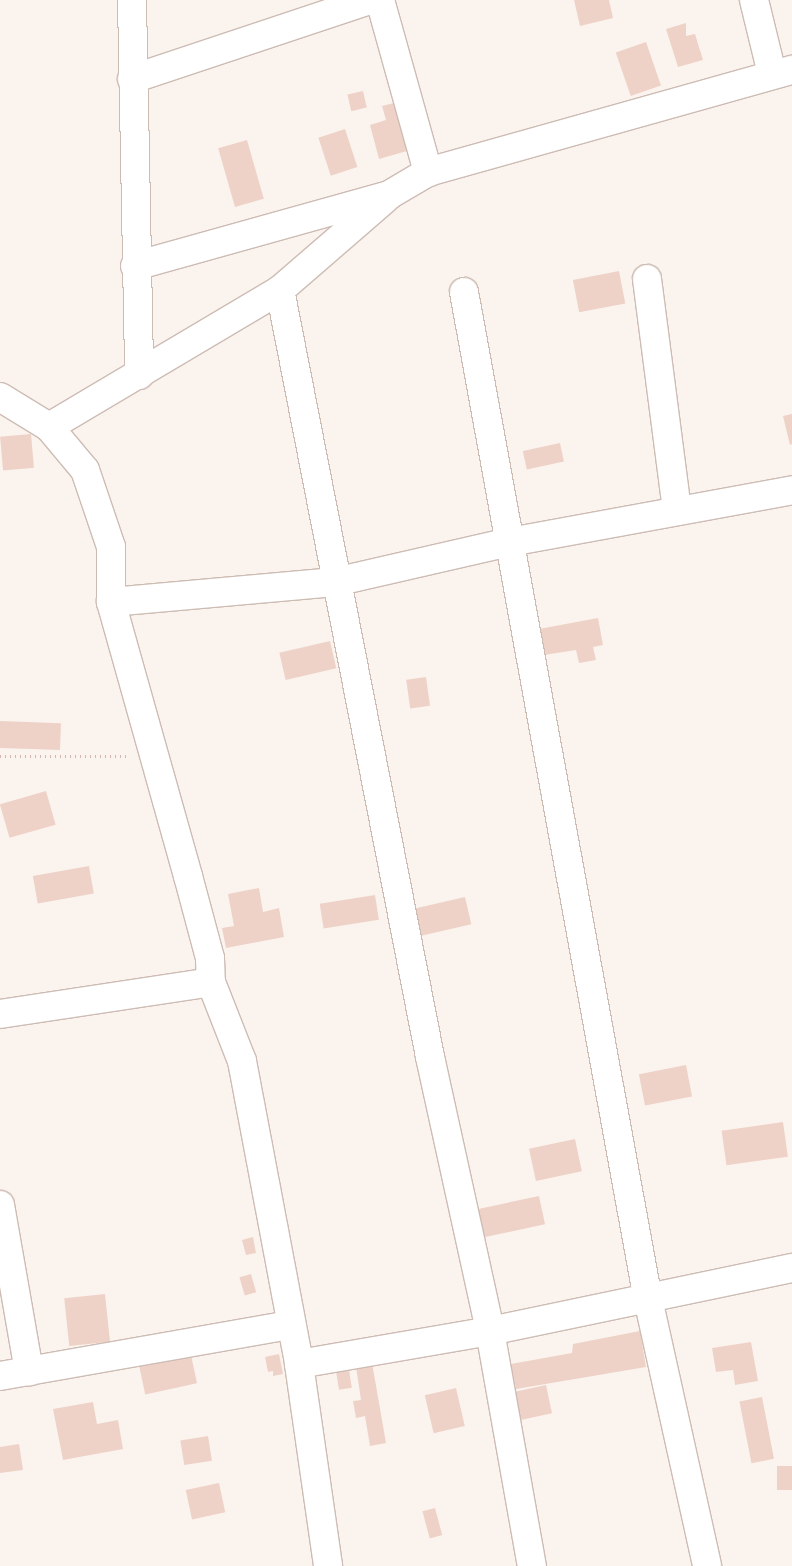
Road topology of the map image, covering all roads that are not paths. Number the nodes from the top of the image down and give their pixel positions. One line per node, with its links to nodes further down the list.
1 (132, 0): 6 (street)
2 (369, 0): 6 (street)
3 (380, 0): 7 (street)
4 (754, 0): 5 (street)
5 (782, 72): 7 (street)
6 (132, 79): 9 (street)
7 (428, 172): 8 (street)
8 (389, 195): 9 (street); 11 (street)
9 (135, 266): 13 (street)
10 (647, 278): 17 (street)
11 (280, 290): 13 (street); 19 (street)
12 (464, 292): 18 (street)
13 (139, 375): 15 (street)
14 (0, 397): 15 (street)
15 (50, 427): 20 (street)
16 (792, 490): 17 (street)
17 (678, 509): 18 (street)
18 (510, 542): 19 (street); 25 (street)
19 (335, 582): 20 (street); 27 (street)
20 (110, 602): 21 (street)
21 (211, 982): 22 (street); 26 (street)
22 (0, 1014)
23 (0, 1205): 29 (street)
24 (792, 1268): 25 (street)
25 (648, 1300): 27 (street); 33 (street)
26 (290, 1325): 28 (street); 29 (street)
27 (490, 1332): 28 (street); 32 (street)
28 (299, 1364): 31 (street)
29 (29, 1371): 30 (street)
30 (0, 1376)
31 (328, 1566)
32 (532, 1566)
33 (707, 1566)

